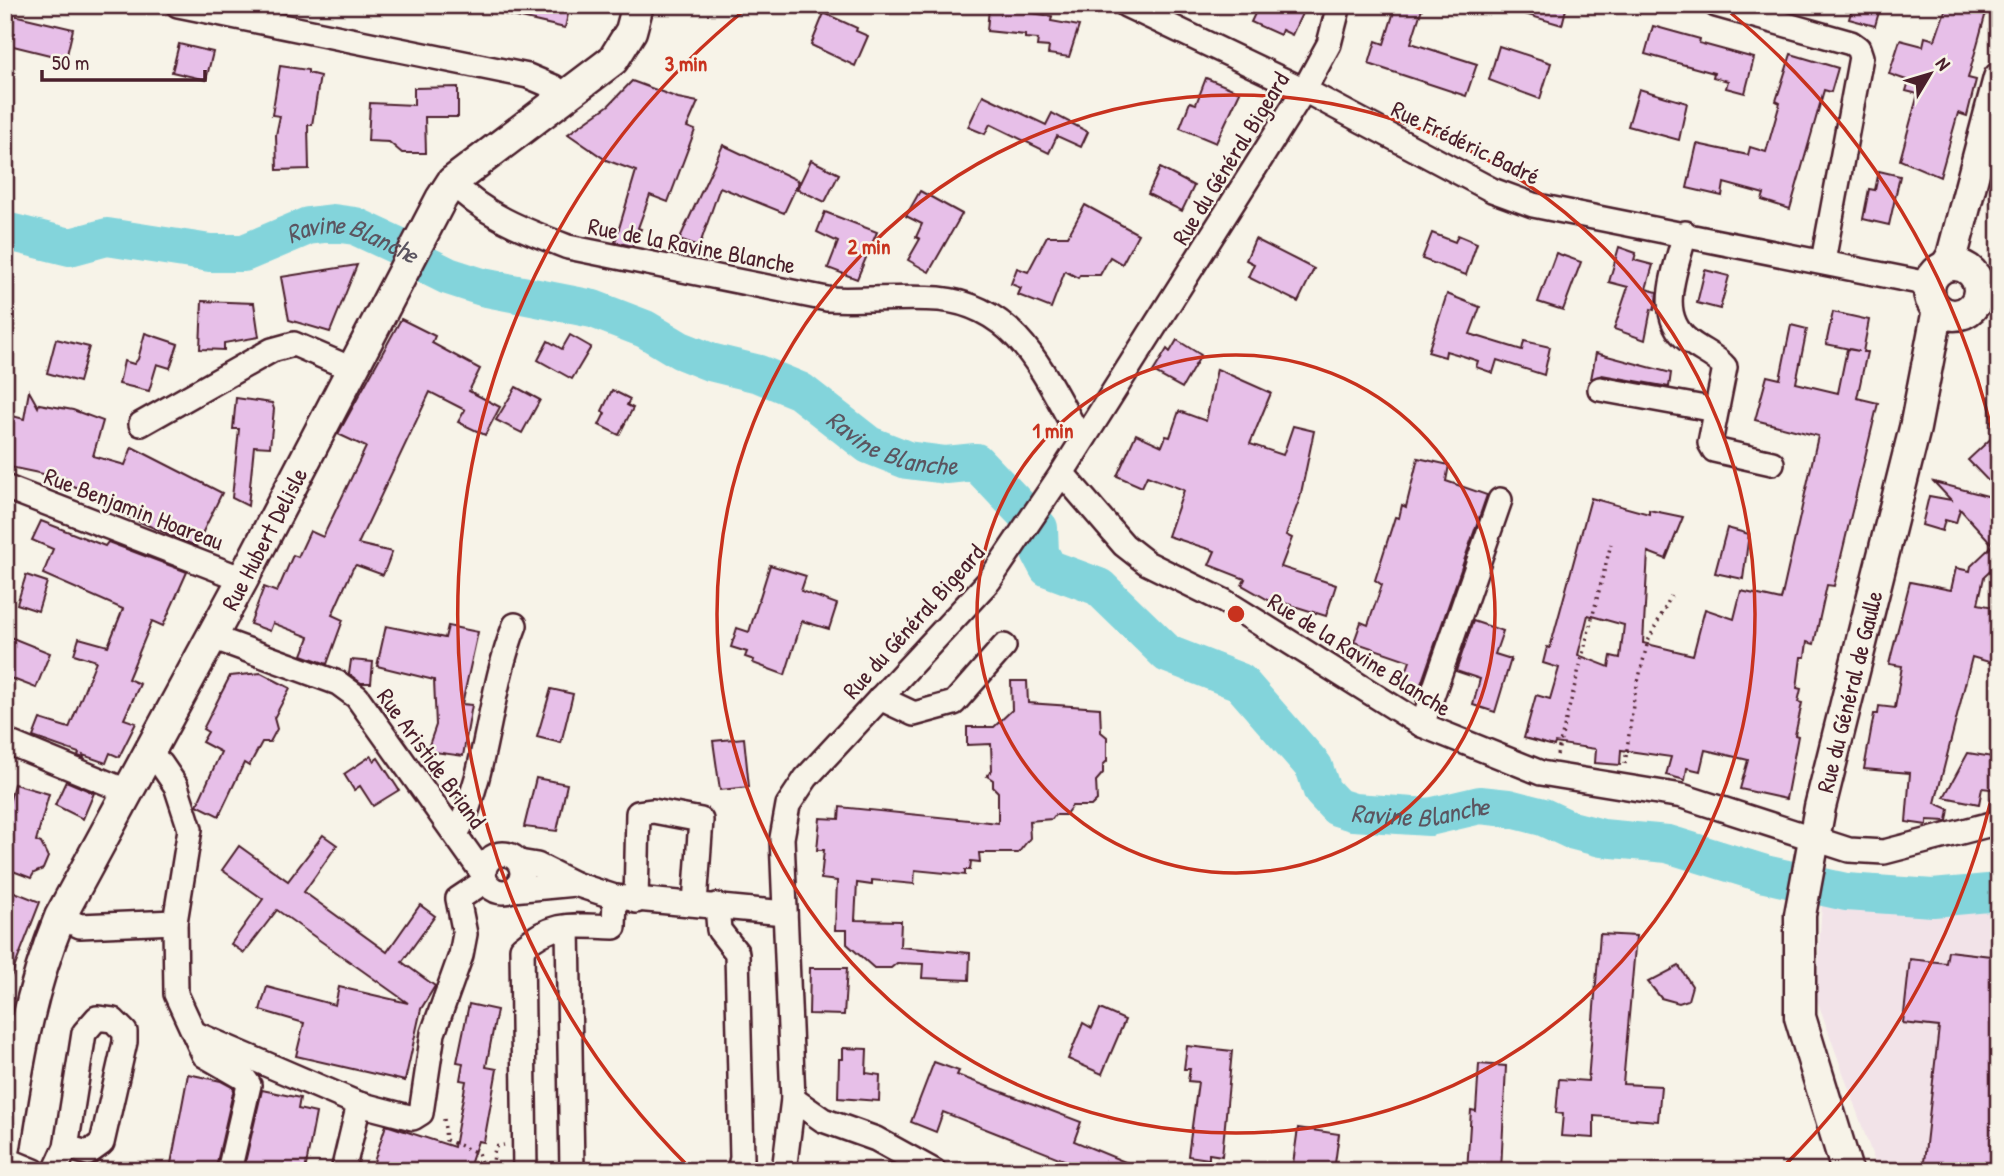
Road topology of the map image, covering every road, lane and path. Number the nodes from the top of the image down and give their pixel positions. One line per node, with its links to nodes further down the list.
1 (178, 5): 8 (street)
2 (638, 5): 8 (main road, Rue Hubert Delisle)
3 (1126, 5): 7 (street, Rue Frédéric Badré)
4 (1339, 5): 7 (street, Rue du Général Bigeard)
5 (1716, 5): 12 (street)
6 (1999, 78): 13 (main road, Rue du Général de Gaulle)
7 (1304, 90): 11 (street, Rue Frédéric Badré); 18 (street, Rue du Général Bigeard)
8 (564, 100): 10 (main road, Rue Hubert Delisle)
9 (1999, 153): 13 (main road, Rue du Général de Gaulle)
10 (447, 191): 14 (main road, Rue Hubert Delisle); 18 (street, Rue de la Ravine Blanche)
11 (1685, 233): 12 (street, Rue Frédéric Badré); 16 (street)
12 (1824, 261): 13 (street, Rue Frédéric Badré)
13 (1960, 290): 38 (main road, Rue du Général de Gaulle)
14 (352, 369): 17 (street); 24 (main road, Rue Hubert Delisle)
15 (1600, 389): 16 (street)
16 (1716, 410): 19 (street)
17 (141, 424)
18 (1085, 436): 20 (street, Rue du Général Bigeard)
19 (1772, 463)
20 (1062, 473): 29 (street, Rue du Général Bigeard); 30 (street, Rue de la Ravine Blanche)
21 (5, 487): 24 (street, Rue Benjamin Hoareau)
22 (1500, 499): 30 (street)
23 (1611, 544): 33 (path)
24 (243, 579): 27 (main road, Rue Hubert Delisle)
25 (1671, 596): 34 (path)
26 (515, 625): 37 (street)
27 (212, 637): 32 (main road, Rue Hubert Delisle); 37 (street, Rue Aristide Briand)
28 (1004, 646): 29 (street)
29 (880, 698): 45 (street, Rue du Général Bigeard)
30 (1422, 725): 33 (street, Rue de la Ravine Blanche)
31 (5, 741): 35 (street)
32 (149, 755): 35 (main road, Rue Hubert Delisle); 47 (street)
33 (1552, 775): 34 (street, Rue de la Ravine Blanche)
34 (1623, 786): 38 (street, Rue de la Ravine Blanche)
35 (129, 792): 46 (main road, Rue Hubert Delisle)
36 (1999, 822): 38 (street, Rue de la Ravine Blanche)
37 (456, 834): 40 (street, Rue Aristide Briand)
38 (1813, 847): 49 (main road, Rue du Général de Gaulle)
39 (519, 862): 40 (street, Rue Aristide Briand); 41 (street, Rue Aristide Briand); 42 (street)
40 (485, 878): 42 (street, Rue Aristide Briand); 53 (street)
41 (575, 884): 42 (street, Rue Aristide Briand); 43 (street, Rue Aristide Briand)
42 (512, 890)
43 (625, 899): 44 (street, Rue Aristide Briand); 44 (street); 48 (street)
44 (706, 904): 45 (street, Rue Aristide Briand); 64 (street)
45 (785, 914): 51 (street, Rue du Général Bigeard)
46 (60, 917): 47 (street); 55 (main road, Rue Hubert Delisle)
47 (175, 922): 50 (street)
48 (568, 927): 54 (street); 63 (street)
49 (1799, 958): 67 (main road, Rue du Général de Gaulle); 68 (main road, Rue du Général de Gaulle)
50 (194, 1033): 52 (street); 60 (street)
51 (793, 1100): 65 (street, Rue du Général Bigeard); 66 (street)
52 (359, 1104): 53 (street); 61 (street)
53 (422, 1104): 54 (path)
54 (526, 1140): 62 (street)
55 (5, 1147)
56 (66, 1147): 56 (street); 59 (street)
57 (5, 1159): 58 (street)
58 (34, 1171)
59 (55, 1171)
60 (229, 1171)
61 (343, 1171)
62 (526, 1171)
63 (572, 1171)
64 (739, 1171)
65 (785, 1171)
66 (934, 1171)
67 (1847, 1171)
68 (1863, 1171)

